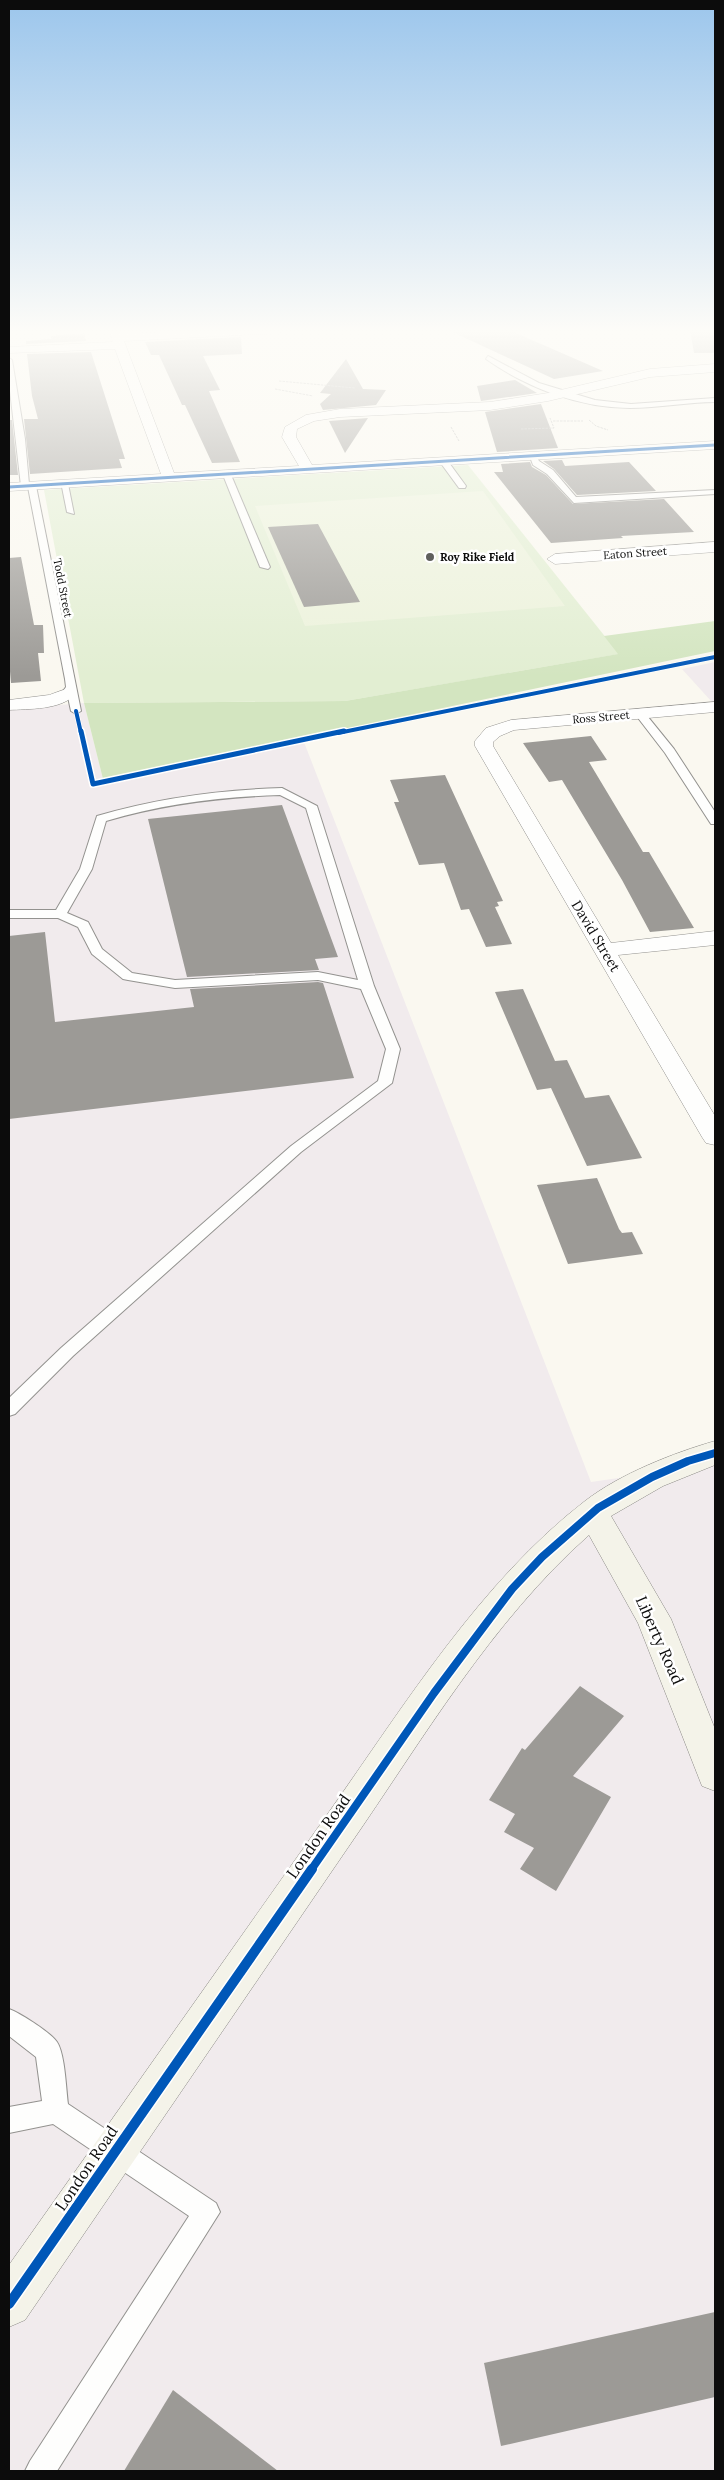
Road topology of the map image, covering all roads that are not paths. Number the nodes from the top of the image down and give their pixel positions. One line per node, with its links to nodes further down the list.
1 (22, 446): 11 (lane, Todd Street)
2 (157, 446): 9 (street)
3 (294, 446): 7 (street)
4 (703, 446): 5 (street)
5 (532, 456): 6 (street); 14 (lane)
6 (444, 462): 7 (street); 12 (lane)
7 (308, 470): 8 (street)
8 (227, 475): 9 (street); 18 (lane)
9 (169, 478): 10 (street)
10 (64, 484): 11 (street); 15 (lane)
11 (29, 486): 13 (street); 19 (lane, Todd Street)
12 (462, 486)
13 (9, 487)
14 (715, 492)
15 (72, 512)
16 (715, 547): 17 (street, Eaton Street)
17 (554, 559)
18 (265, 566)
19 (68, 690): 20 (street); 22 (lane, Todd Street)
20 (9, 704)
21 (715, 707): 23 (street, Ross Street)
22 (76, 711)
23 (640, 714): 24 (street, Ross Street); 25 (lane)
24 (489, 734): 29 (street, David Street)
25 (715, 821)
26 (9, 914): 27 (lane)
27 (60, 914): 30 (lane); 30 (lane)
28 (715, 938): 29 (street)
29 (604, 950): 31 (street, David Street)
30 (367, 986): 32 (lane)
31 (715, 1137)
32 (9, 1410)
33 (715, 1453): 34 (street, London Road)
34 (593, 1513): 35 (street, Liberty Road); 39 (street, London Road)
35 (715, 1774)
36 (9, 2021): 37 (lane)
37 (56, 2111): 38 (lane); 39 (lane)
38 (9, 2120)
39 (115, 2150): 40 (street, London Road); 41 (lane)
40 (9, 2304)
41 (40, 2471)

